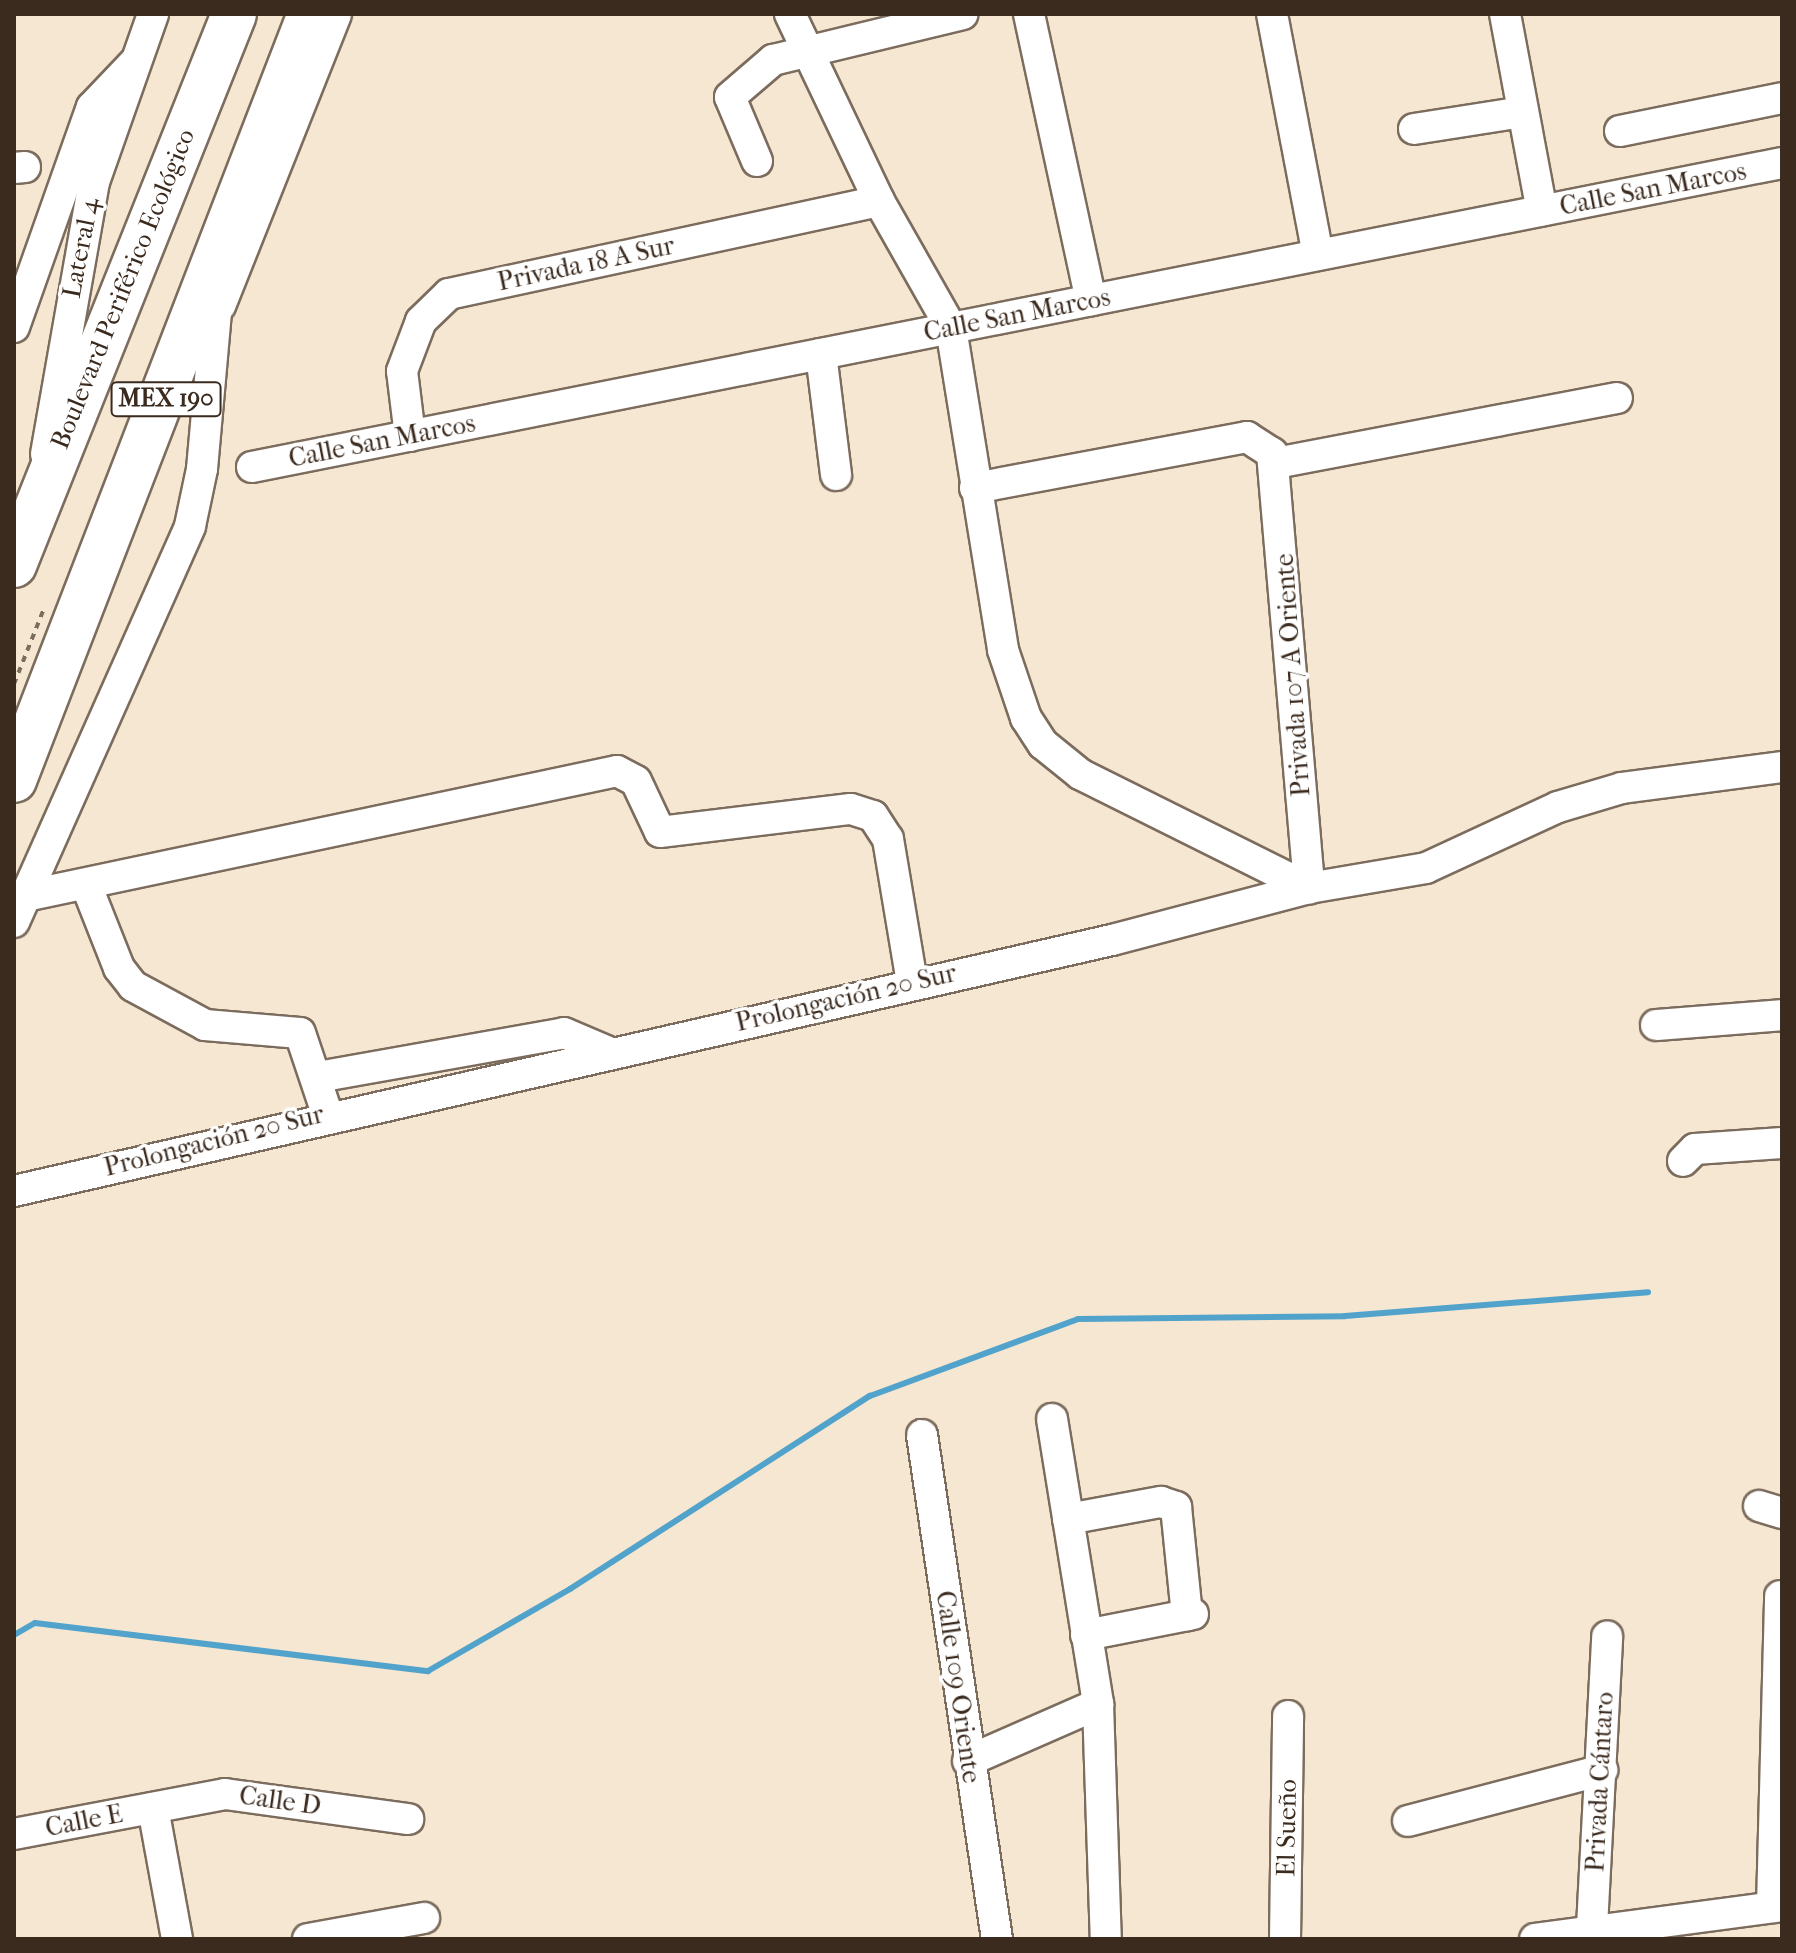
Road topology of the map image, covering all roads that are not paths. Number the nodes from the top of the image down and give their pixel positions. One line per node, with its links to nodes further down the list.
1 (153, 14): 11 (street, Lateral 4)
2 (234, 14): 33 (highway, Boulevard Periférico Ecológico / MEX 190)
3 (310, 14): 21 (highway, MEX 190)
4 (336, 14): 23 (street)
5 (790, 14): 10 (street)
6 (963, 14): 10 (street)
7 (1029, 14): 22 (street)
8 (1272, 14): 20 (street)
9 (1505, 14): 13 (street)
10 (805, 48): 16 (street); 18 (street)
11 (135, 62): 24 (street); 33 (street, Lateral 4)
12 (1782, 98): 15 (street)
13 (1523, 112): 14 (street); 19 (street)
14 (1414, 129)
15 (1620, 131)
16 (757, 161)
17 (1782, 163): 19 (street, Calle San Marcos)
18 (879, 201): 25 (street); 28 (street, Privada 18 A Sur)
19 (1542, 211): 20 (street, Calle San Marcos)
20 (1318, 255): 22 (street, Calle San Marcos)
21 (220, 262): 23 (street); 36 (highway, MEX 190)
22 (1091, 300): 25 (street, Calle San Marcos)
23 (215, 319): 39 (street)
24 (14, 327)
25 (951, 328): 26 (street, Calle San Marcos); 32 (street)
26 (821, 354): 28 (street, Calle San Marcos); 31 (street)
27 (1617, 398): 29 (street)
28 (410, 436): 30 (street, Calle San Marcos)
29 (1276, 463): 32 (street); 38 (street, Privada 107 A Oriente)
30 (252, 467)
31 (836, 475)
32 (975, 488): 38 (street)
33 (42, 489): 34 (highway, Boulevard Periférico Ecológico / MEX 190)
34 (14, 565)
35 (1782, 767): 38 (street, Prolongación 20 Sur)
36 (14, 780)
37 (87, 887): 39 (street); 41 (street); 45 (street)
38 (1309, 888): 41 (street, Prolongación 20 Sur)
39 (30, 895): 40 (street)
40 (14, 922)
41 (912, 983): 44 (street, Prolongación 20 Sur)
42 (1782, 1015): 43 (street)
43 (1656, 1025)
44 (606, 1051): 45 (street); 46 (street, Prolongación 20 Sur)
45 (318, 1077): 46 (street)
46 (327, 1113): 49 (street, Prolongación 20 Sur)
47 (1782, 1143): 48 (street)
48 (1683, 1161)
49 (14, 1191)
50 (1052, 1419): 52 (street)
51 (922, 1435): 58 (street, Calle 109 Oriente)
52 (1068, 1519): 54 (street); 54 (street)
53 (1780, 1596): 64 (street)
54 (1086, 1635): 56 (street)
55 (1607, 1636): 59 (street, Privada Cántaro)
56 (1098, 1704): 58 (street); 71 (street)
57 (1288, 1716): 72 (street, El Sueño)
58 (968, 1761): 70 (street, Calle 109 Oriente)
59 (1602, 1770): 62 (street); 66 (street, Privada Cántaro)
60 (153, 1808): 61 (street, Calle D); 63 (street, Calle E); 68 (street)
61 (408, 1819)
62 (1408, 1821)
63 (14, 1834)
64 (1777, 1907): 67 (street)
65 (424, 1918): 69 (street)
66 (1592, 1927): 67 (street); 73 (street)
67 (1687, 1928)
68 (177, 1939)
69 (308, 1939)
70 (997, 1939)
71 (1106, 1939)
72 (1285, 1939)
73 (1535, 1939)

